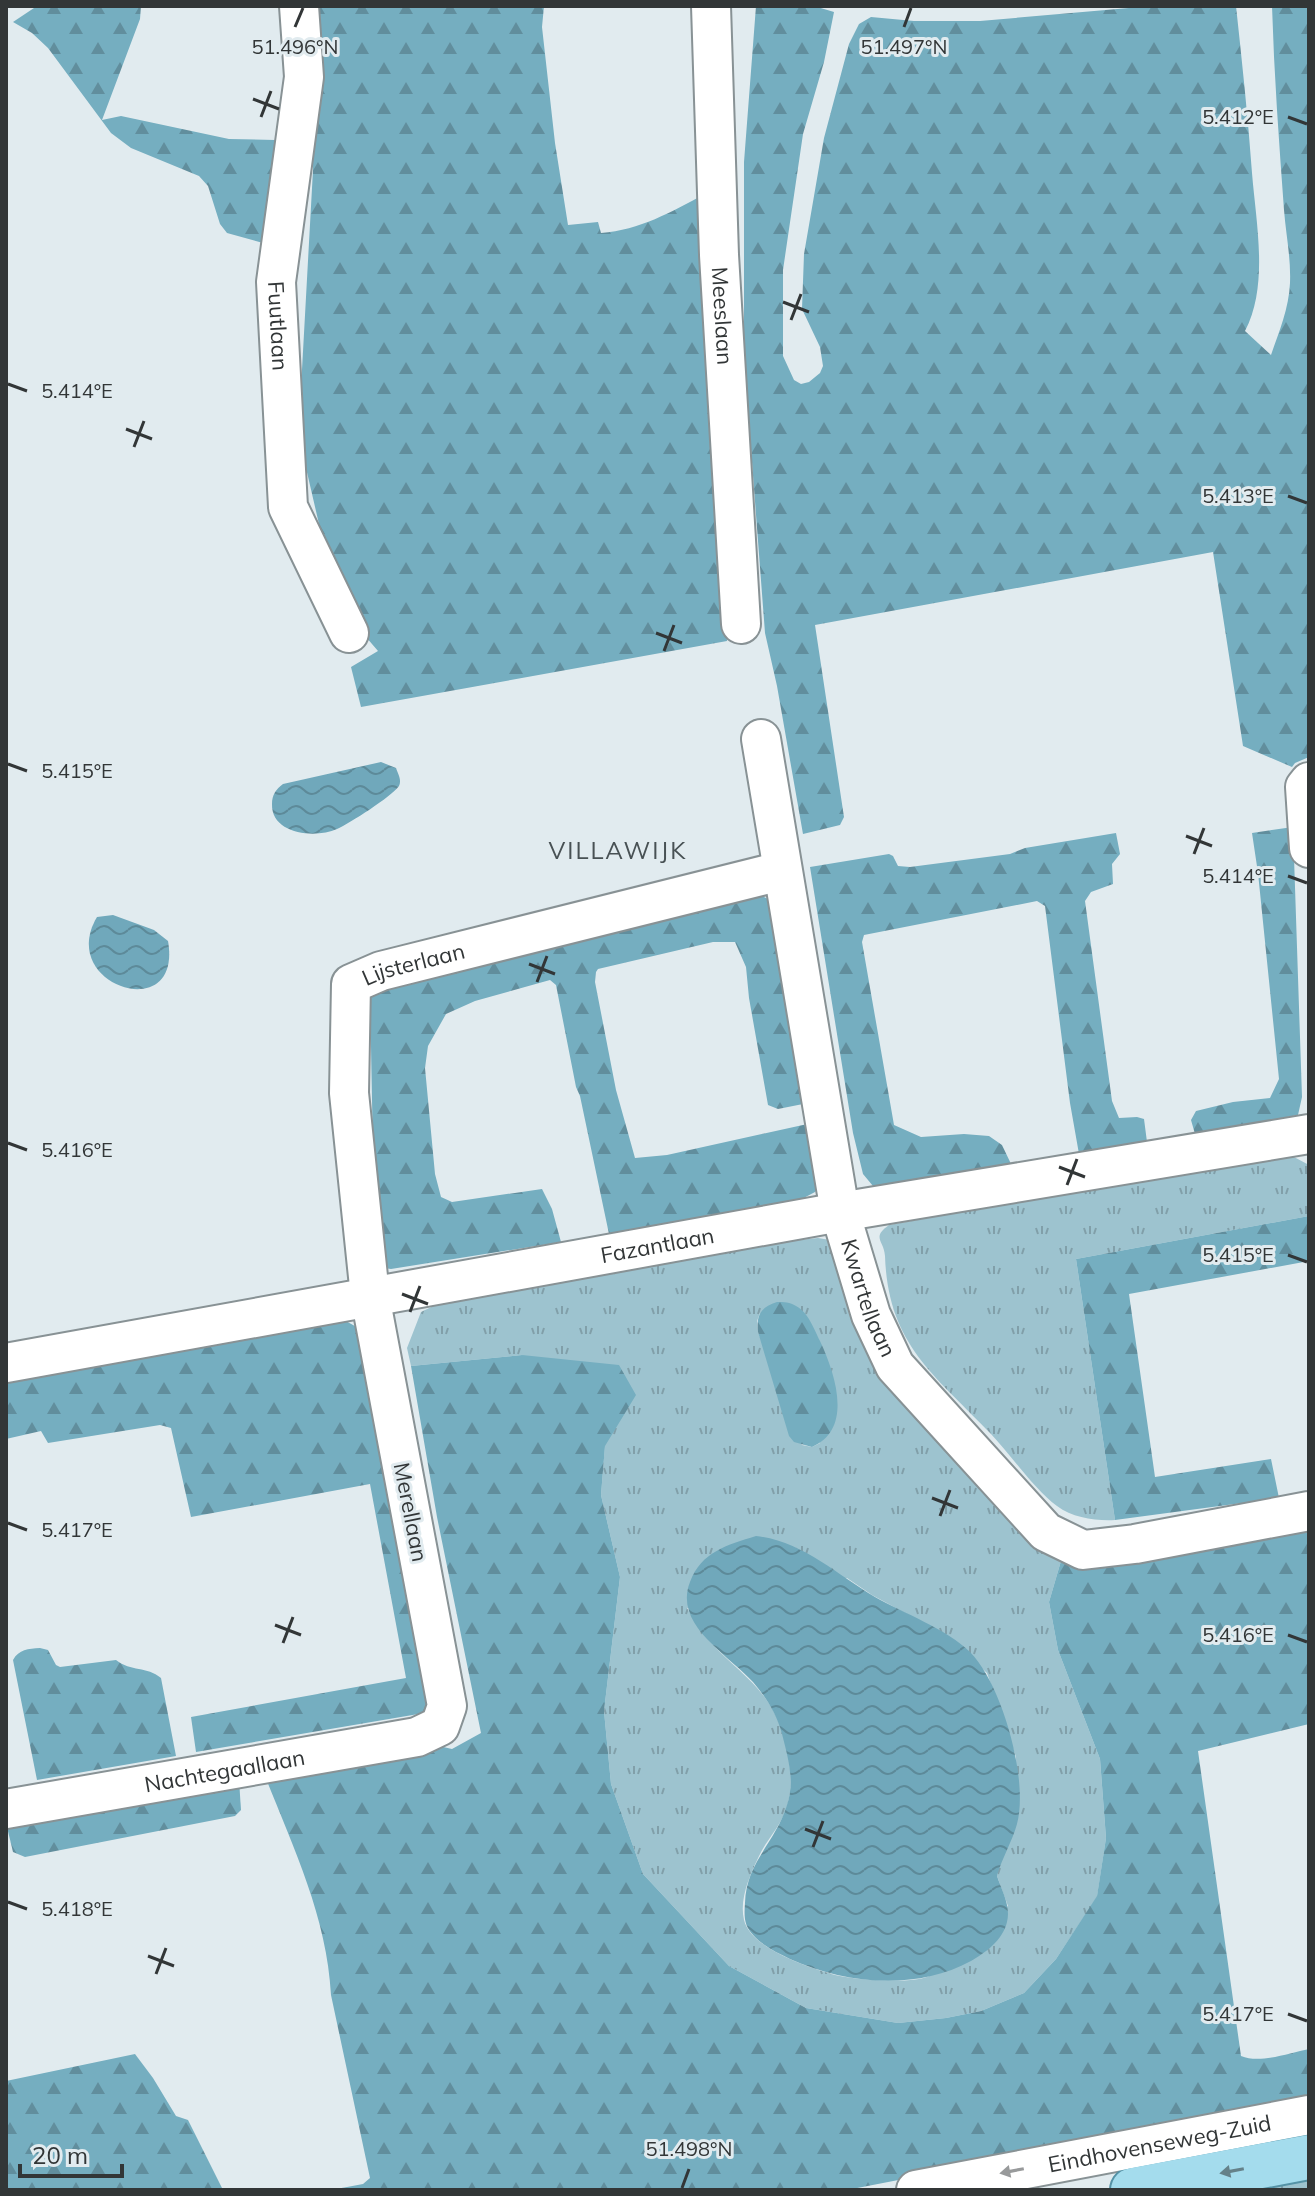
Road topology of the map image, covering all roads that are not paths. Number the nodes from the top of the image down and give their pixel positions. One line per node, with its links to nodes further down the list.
1 (299, 6): 4 (street, Fuutlaan)
2 (711, 6): 3 (street, Meeslaan)
3 (741, 624)
4 (349, 633)
5 (761, 739): 8 (street, Kwartellaan)
6 (1309, 782): 7 (street)
7 (1309, 848)
8 (781, 871): 10 (street, Kwartellaan); 11 (street, Lijsterlaan)
9 (1309, 1134): 10 (street, Fazantlaan)
10 (840, 1212): 11 (street, Fazantlaan); 13 (street, Kwartellaan)
11 (370, 1296): 12 (street, Fazantlaan); 14 (street, Merellaan)
12 (6, 1363)
13 (1309, 1511)
14 (440, 1726): 15 (street, Nachtegaallaan)
15 (6, 1809)
16 (1309, 2115): 18 (street, Eindhovenseweg-Zuid, one-way to 18)
17 (1309, 2157): 19 (main road, Eindhovenseweg-Zuid, one-way to 19)
18 (916, 2190)
19 (1133, 2190)

